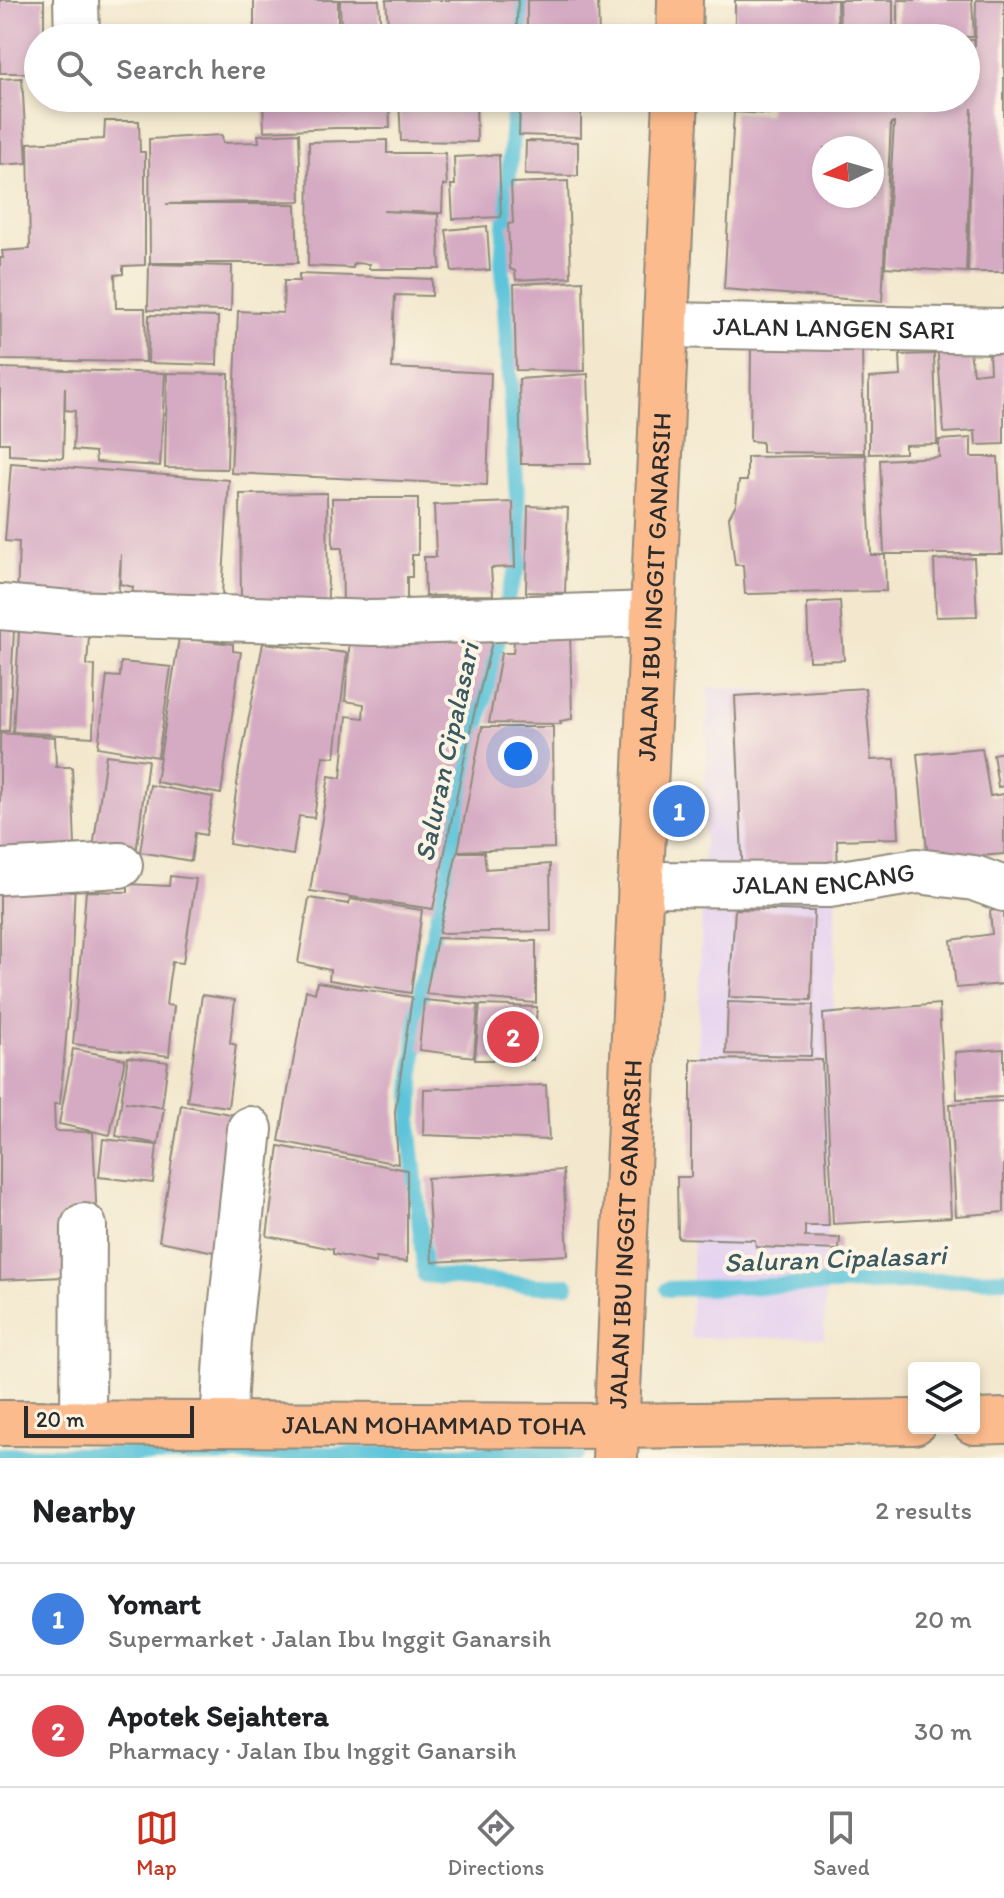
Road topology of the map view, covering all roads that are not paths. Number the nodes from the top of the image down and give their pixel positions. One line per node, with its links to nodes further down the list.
1 (76, 0): 3 (street)
2 (680, 0): 4 (main road)
3 (77, 24)
4 (679, 24)
5 (675, 112): 6 (main road, JALAN IBU INGGIT GANARSIH)
6 (666, 325): 7 (street, JALAN LANGEN SARI); 9 (main road, JALAN IBU INGGIT GANARSIH)
7 (1004, 331)
8 (0, 607): 9 (street)
9 (652, 614): 12 (main road, JALAN IBU INGGIT GANARSIH)
10 (120, 865): 11 (street)
11 (0, 872)
12 (640, 884): 13 (street, JALAN ENCANG); 22 (main road, JALAN IBU INGGIT GANARSIH)
13 (1004, 889)
14 (250, 1129): 21 (street)
15 (84, 1226): 20 (street)
16 (1004, 1421): 18 (main road)
17 (908, 1422): 22 (main road, JALAN MOHAMMAD TOHA)
18 (980, 1422)
19 (0, 1423): 20 (main road, JALAN MOHAMMAD TOHA)
20 (83, 1423): 21 (main road, JALAN MOHAMMAD TOHA)
21 (223, 1424): 22 (main road, JALAN MOHAMMAD TOHA)
22 (615, 1442)

